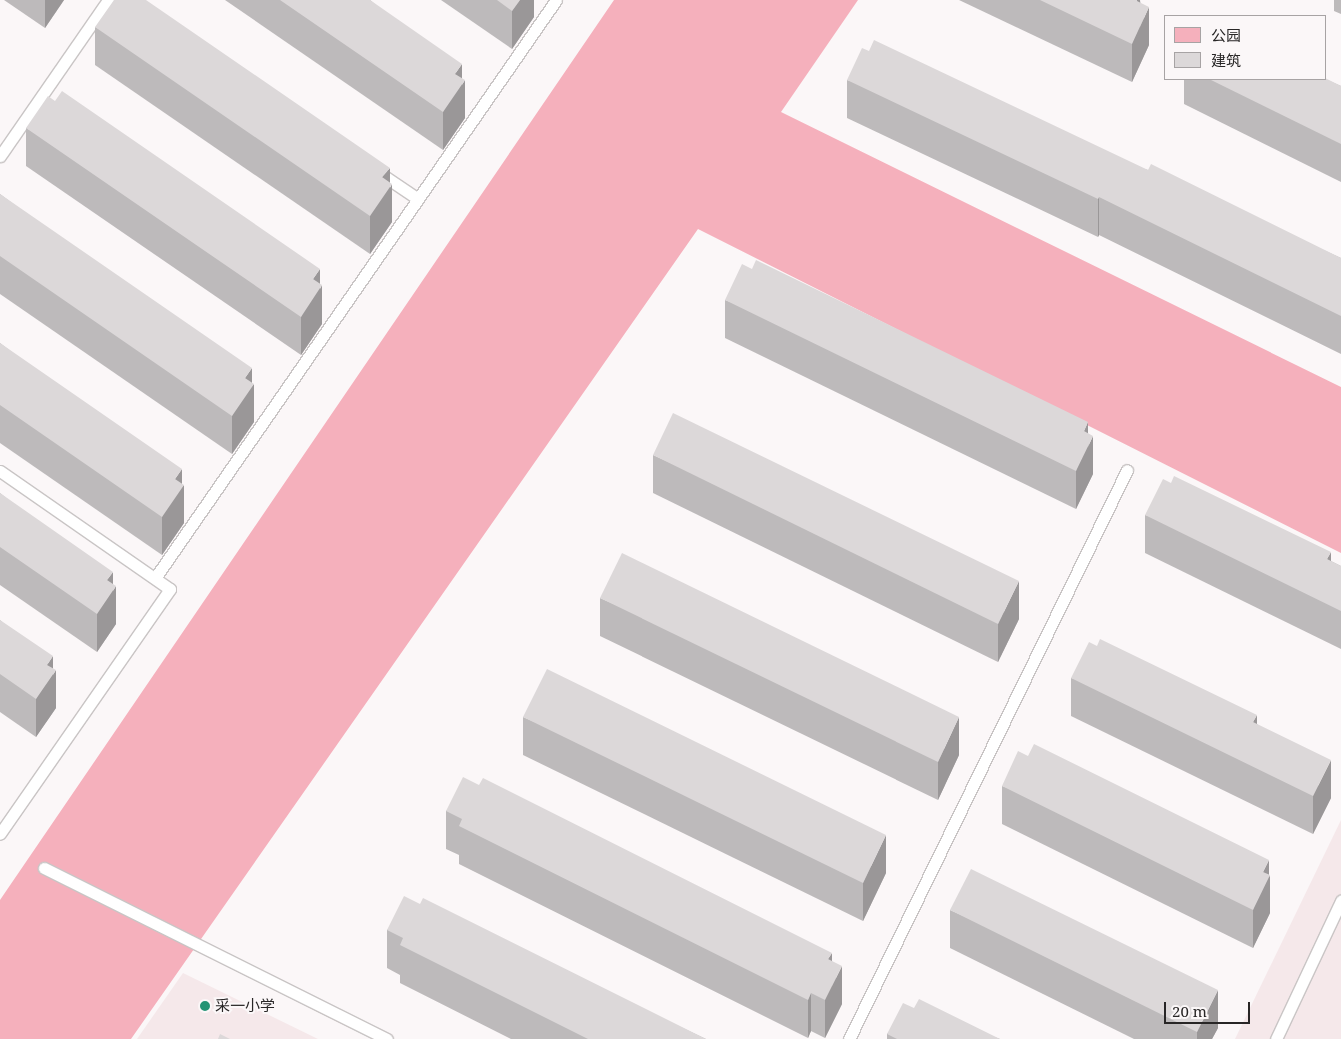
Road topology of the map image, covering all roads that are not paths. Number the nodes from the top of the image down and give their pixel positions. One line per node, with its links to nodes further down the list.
1 (108, 0): 3 (lane)
2 (556, 0): 5 (lane)
3 (0, 156)
4 (370, 166): 5 (lane)
5 (418, 199): 8 (lane)
6 (1127, 470): 13 (lane)
7 (0, 471): 8 (lane)
8 (155, 578): 9 (lane)
9 (0, 834)
10 (44, 868): 12 (lane)
11 (1341, 901): 14 (lane)
12 (387, 1039)
13 (849, 1039)
14 (1276, 1039)

